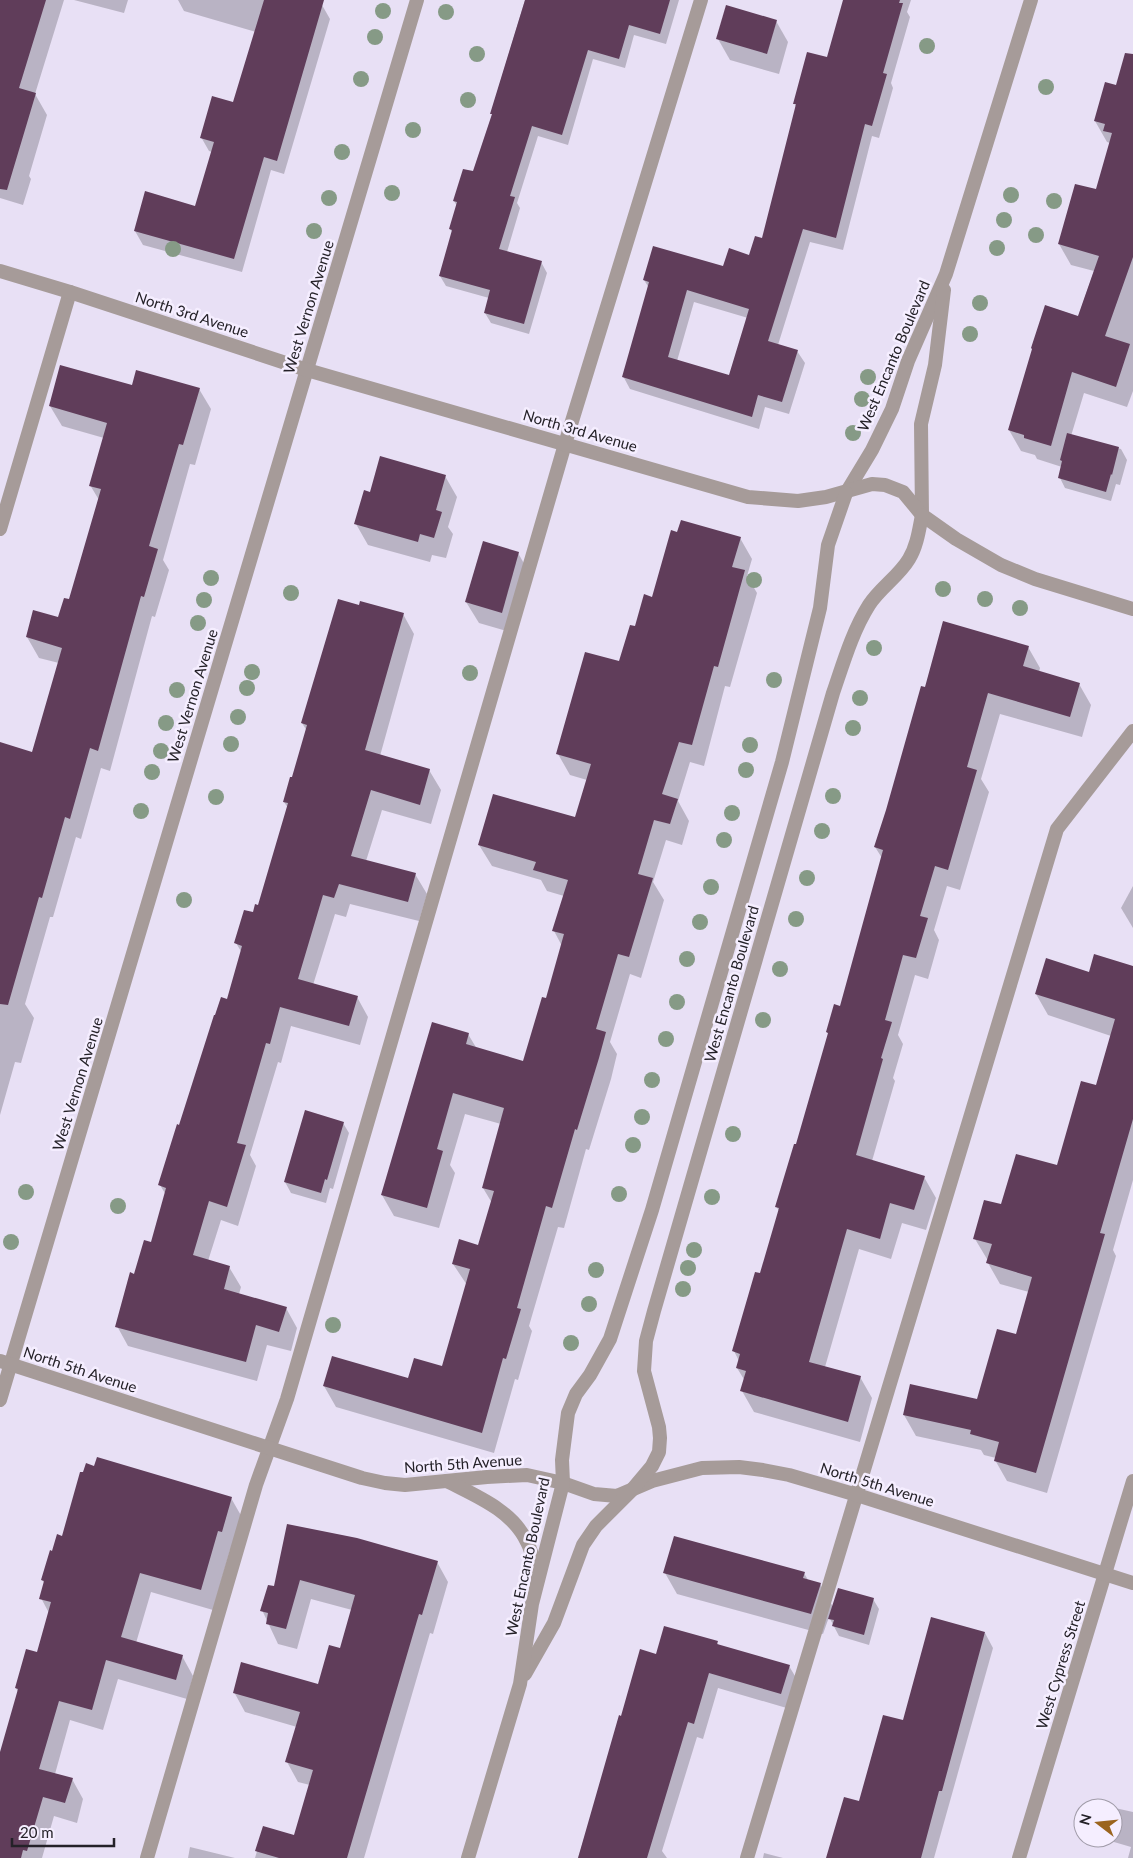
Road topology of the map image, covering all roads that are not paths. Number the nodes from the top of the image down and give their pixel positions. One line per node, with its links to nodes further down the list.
1 (417, 0): 7 (street, West Vernon Avenue)
2 (701, 0): 8 (street)
3 (1031, 0): 5 (street, West Encanto Boulevard)
4 (0, 272): 6 (street, North 3rd Avenue)
5 (946, 274): 9 (street, West Encanto Boulevard); 10 (street, West Encanto Boulevard)
6 (70, 292): 7 (street, North 3rd Avenue); 11 (street)
7 (307, 370): 8 (street, North 3rd Avenue); 14 (street, West Vernon Avenue)
8 (565, 444): 9 (street, North 3rd Avenue); 16 (street)
9 (846, 493): 10 (street, North 3rd Avenue); 19 (street, West Encanto Boulevard)
10 (922, 515): 12 (street, North 3rd Avenue); 20 (street, West Encanto Boulevard)
11 (0, 529)
12 (1133, 609)
13 (1133, 731): 21 (street)
14 (5, 1363): 15 (street, West Vernon Avenue); 16 (street, North 5th Avenue)
15 (0, 1400)
16 (269, 1449): 18 (street, North 5th Avenue); 26 (street)
17 (1133, 1481): 22 (street, West Cypress Street)
18 (447, 1482): 19 (street, North 5th Avenue); 23 (street)
19 (563, 1483): 20 (street, North 5th Avenue); 23 (street, West Encanto Boulevard)
20 (631, 1491): 21 (street, North 5th Avenue); 25 (street, West Encanto Boulevard)
21 (857, 1495): 22 (street, North 5th Avenue); 28 (street)
22 (1105, 1574): 24 (street, North 5th Avenue); 29 (street, West Cypress Street)
23 (538, 1580): 25 (street, West Encanto Boulevard)
24 (1133, 1583)
25 (520, 1684): 27 (street, West Encanto Boulevard)
26 (147, 1858)
27 (468, 1858)
28 (747, 1858)
29 (1019, 1858)

